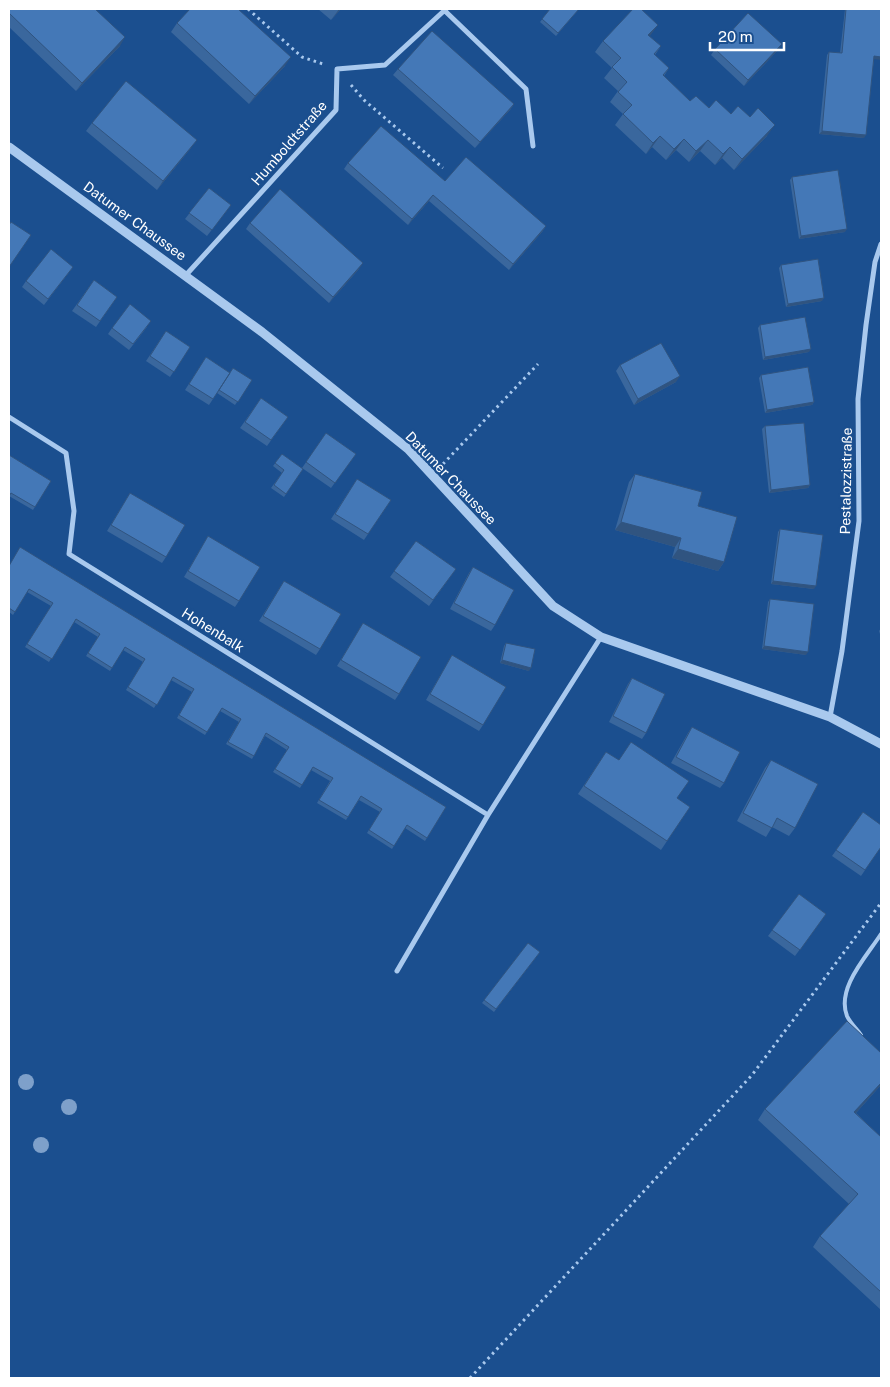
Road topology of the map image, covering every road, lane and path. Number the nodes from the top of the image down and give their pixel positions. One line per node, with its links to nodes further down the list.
1 (248, 9): 3 (path)
2 (445, 10): 3 (street); 4 (street)
3 (337, 69): 6 (path); 8 (street, Humboldtstraße)
4 (533, 146)
5 (9, 147): 8 (street, Datumer Chaussee)
6 (443, 168)
7 (881, 244): 13 (street, Pestalozzistraße)
8 (186, 276): 11 (street, Datumer Chaussee)
9 (538, 364): 11 (path)
10 (9, 417): 15 (street, Hohenbalk)
11 (432, 475): 12 (street, Datumer Chaussee)
12 (601, 637): 13 (street, Datumer Chaussee); 15 (street)
13 (830, 717): 14 (street, Datumer Chaussee)
14 (881, 744)
15 (488, 815): 18 (street)
16 (881, 904): 20 (path)
17 (881, 934): 19 (lane)
18 (397, 971)
19 (864, 1039)
20 (470, 1378)

